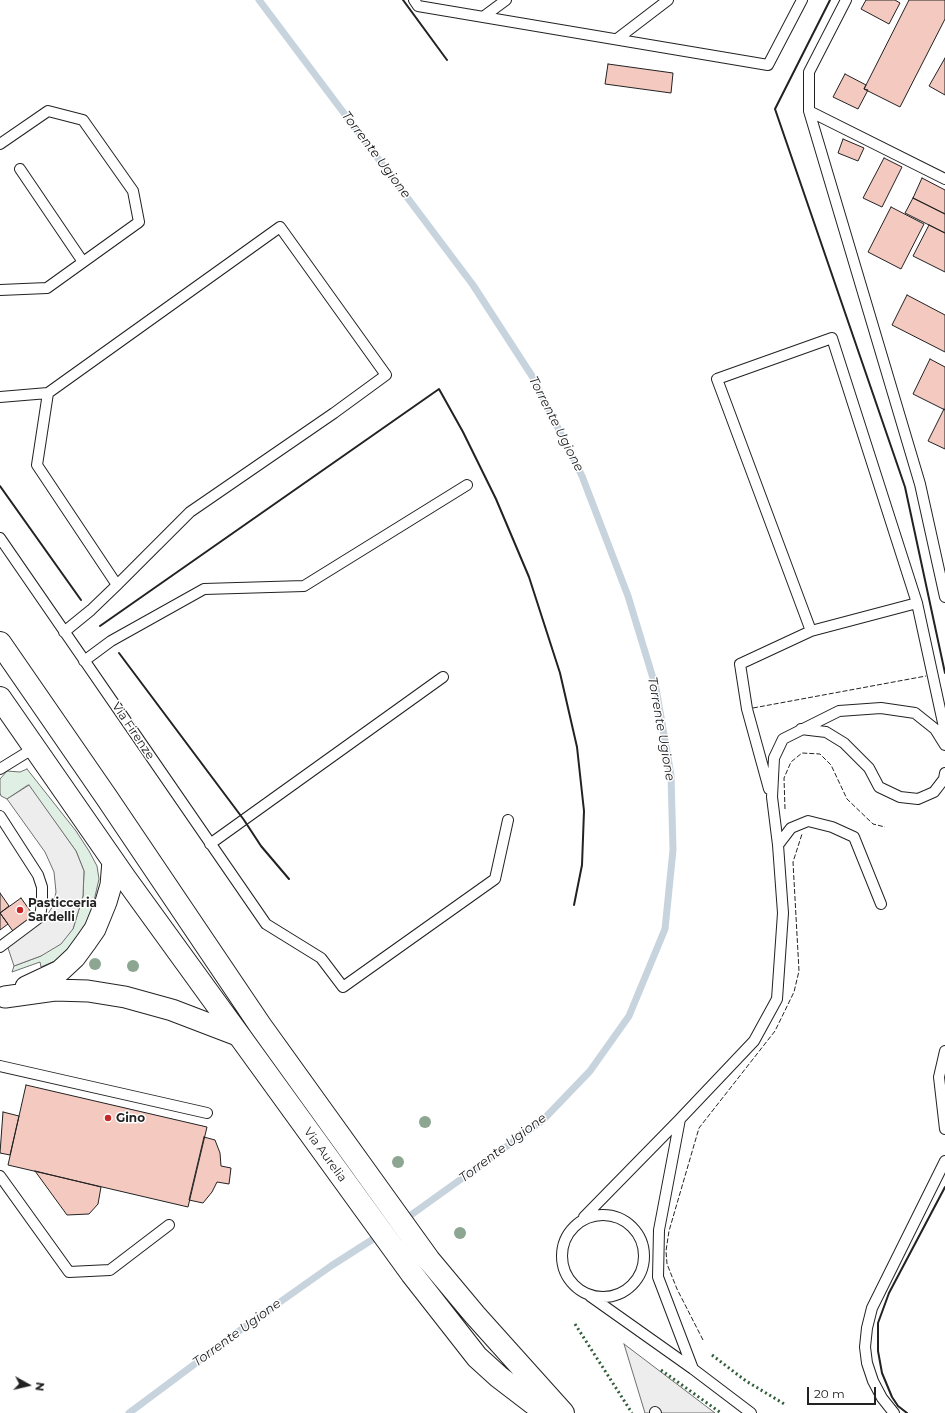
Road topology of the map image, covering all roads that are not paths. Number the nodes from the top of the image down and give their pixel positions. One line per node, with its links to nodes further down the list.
1 (414, 0): 6 (lane)
2 (506, 0): 6 (lane)
3 (668, 0): 7 (lane)
4 (802, 0): 7 (lane)
5 (846, 0): 8 (lane)
6 (483, 16): 7 (lane)
7 (616, 39)
8 (809, 111): 11 (lane); 18 (lane)
9 (0, 144): 12 (lane)
10 (20, 169): 12 (lane)
11 (945, 179)
12 (83, 262): 13 (lane)
13 (0, 290)
14 (48, 393): 15 (lane); 19 (lane); 19 (lane)
15 (0, 396)
16 (468, 485): 25 (lane)
17 (0, 538): 23 (lane, Via Firenze)
18 (943, 572): 20 (lane)
19 (117, 585): 23 (lane)
20 (945, 597)
21 (917, 603): 22 (lane); 22 (lane); 29 (lane)
22 (811, 631): 34 (lane)
23 (64, 632): 25 (lane, Via Firenze)
24 (0, 643): 56 (main road, Via Aurelia)
25 (84, 661): 37 (lane, Via Firenze)
26 (443, 677): 37 (lane)
27 (0, 698): 31 (main road)
28 (801, 729): 30 (lane); 33 (lane); 34 (lane)
29 (945, 732)
30 (945, 745)
31 (34, 748): 32 (lane); 39 (main road)
32 (0, 769)
33 (945, 774)
34 (772, 797): 38 (lane)
35 (0, 816): 41 (lane)
36 (508, 820): 37 (lane, Via Firenze)
37 (210, 844)
38 (778, 845): 40 (lane); 47 (lane)
39 (113, 861): 42 (street); 43 (main road)
40 (881, 904)
41 (0, 947)
42 (2, 998): 43 (street)
43 (240, 1036): 55 (main road, Via Aurelia)
44 (945, 1051): 48 (lane)
45 (0, 1066): 46 (lane)
46 (207, 1113)
47 (680, 1119): 51 (lane); 54 (lane)
48 (945, 1129)
49 (945, 1161): 58 (lane)
50 (0, 1176): 52 (lane)
51 (580, 1221): 53 (lane); 53 (lane)
52 (169, 1225)
53 (583, 1292): 54 (lane)
54 (693, 1369): 57 (lane)
55 (546, 1413)
56 (564, 1413)
57 (752, 1413)
58 (894, 1413)

